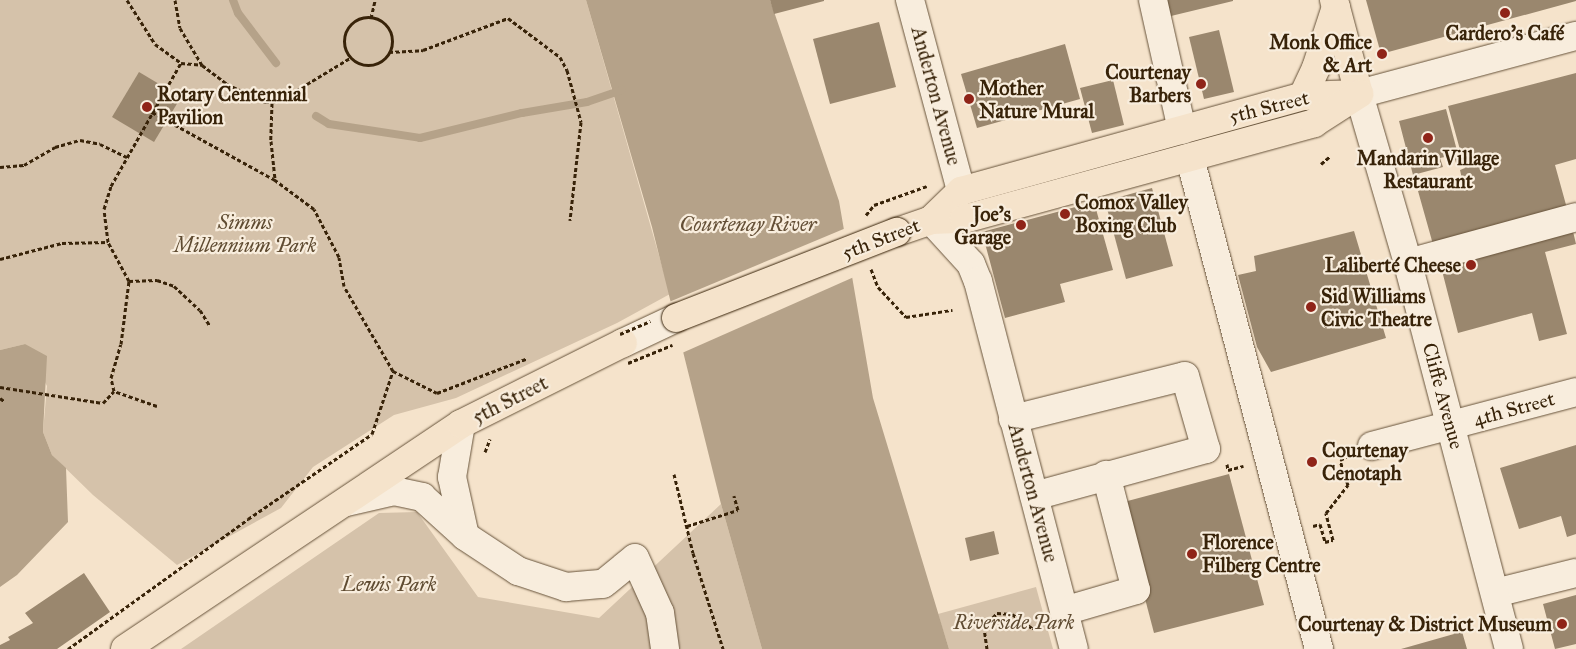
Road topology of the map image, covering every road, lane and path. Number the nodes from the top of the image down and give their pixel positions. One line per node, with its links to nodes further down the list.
1 (127, 0): 11 (path)
2 (175, 0): 12 (path)
3 (375, 0): 7 (path)
4 (910, 0): 24 (street, Anderton Avenue)
5 (1153, 0): 17 (street)
6 (1335, 4): 13 (main road, Cliffe Avenue); 14 (main road)
7 (371, 18): 9 (path); 10 (path)
8 (1576, 36): 13 (street, 5th Street)
9 (389, 52): 10 (path); 26 (path)
10 (350, 58): 15 (path)
11 (181, 63): 12 (path); 16 (path)
12 (202, 65): 15 (path)
13 (1359, 94): 14 (main road, 5th Street); 20 (main road, 5th Street); 30 (street, Cliffe Avenue)
14 (1303, 96): 17 (main road, 5th Street)
15 (272, 103): 23 (path)
16 (152, 112): 18 (path); 23 (path)
17 (1182, 130): 24 (main road, 5th Street)
18 (126, 157): 22 (path); 28 (path)
19 (1329, 157): 21 (path)
20 (1190, 158): 27 (main road, 5th Street); 64 (street)
21 (1321, 164)
22 (0, 167)
23 (275, 180): 36 (path)
24 (961, 191): 27 (main road, 5th Street)
25 (1576, 217): 30 (street)
26 (570, 220)
27 (931, 220): 32 (main road, 5th Street, bridge); 43 (street, Anderton Avenue)
28 (108, 242): 29 (path); 31 (path)
29 (0, 259)
30 (1408, 263): 45 (street, Cliffe Avenue)
31 (129, 281): 33 (path); 38 (path)
32 (676, 318): 34 (street, 5th Street)
33 (210, 326)
34 (621, 336): 44 (main road, 5th Street)
35 (536, 355): 36 (path)
36 (393, 371): 58 (path)
37 (0, 387): 38 (path)
38 (114, 391): 42 (path)
39 (1576, 392): 45 (street, 4th Street)
40 (0, 398): 41 (path)
41 (4, 401)
42 (157, 406)
43 (1013, 419): 48 (street); 50 (street, Anderton Avenue)
44 (461, 424): 51 (main road, 5th Street); 54 (street)
45 (1451, 426): 46 (street, 4th Street); 56 (street, Cliffe Avenue)
46 (1372, 446): 52 (path)
47 (674, 474): 53 (path)
48 (1106, 475): 50 (street); 57 (street)
49 (734, 496): 53 (path)
50 (1034, 496): 57 (street, Anderton Avenue)
51 (344, 502): 54 (street); 59 (main road, 5th Street)
52 (1320, 524)
53 (686, 526): 61 (path)
54 (465, 536): 60 (street)
55 (1576, 573): 56 (street)
56 (1495, 593): 65 (street, Cliffe Avenue)
57 (1066, 616): 62 (path); 63 (street, Anderton Avenue)
58 (68, 649)
59 (125, 649)
60 (665, 649)
61 (723, 649)
62 (987, 649)
63 (1074, 649)
64 (1319, 649)
65 (1509, 649)

